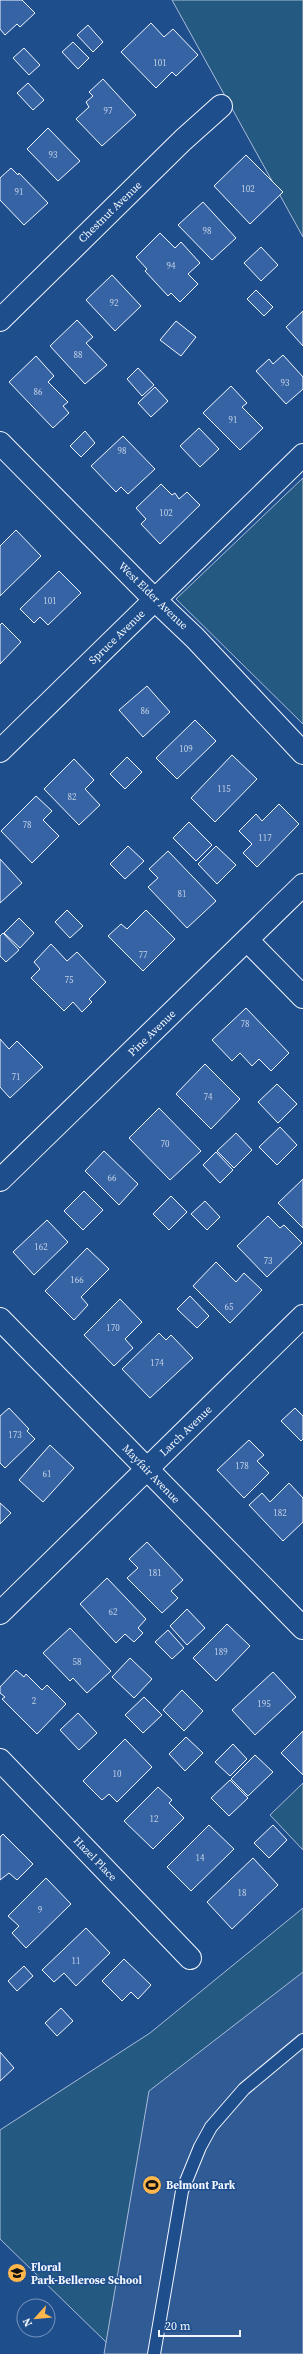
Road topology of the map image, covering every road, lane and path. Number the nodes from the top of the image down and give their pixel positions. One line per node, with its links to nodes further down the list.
1 (221, 106): 2 (street, Chestnut Avenue)
2 (0, 320)
3 (0, 443): 5 (street, West Elder Avenue)
4 (303, 455): 5 (street, Spruce Avenue)
5 (155, 600): 6 (street, Spruce Avenue); 7 (street, West Elder Avenue)
6 (0, 751)
7 (303, 753)
8 (303, 885): 9 (street, Pine Avenue)
9 (247, 940): 10 (street); 11 (street, Pine Avenue)
10 (303, 997)
11 (0, 1180)
12 (303, 1316): 14 (street, Larch Avenue)
13 (0, 1319): 14 (street, Mayfair Avenue)
14 (147, 1469): 15 (street, Larch Avenue); 16 (street, Mayfair Avenue)
15 (0, 1613)
16 (303, 1628)
17 (0, 1760): 18 (street, Hazel Place)
18 (190, 1958)
19 (303, 2040): 20 (lane)
20 (154, 2354)

